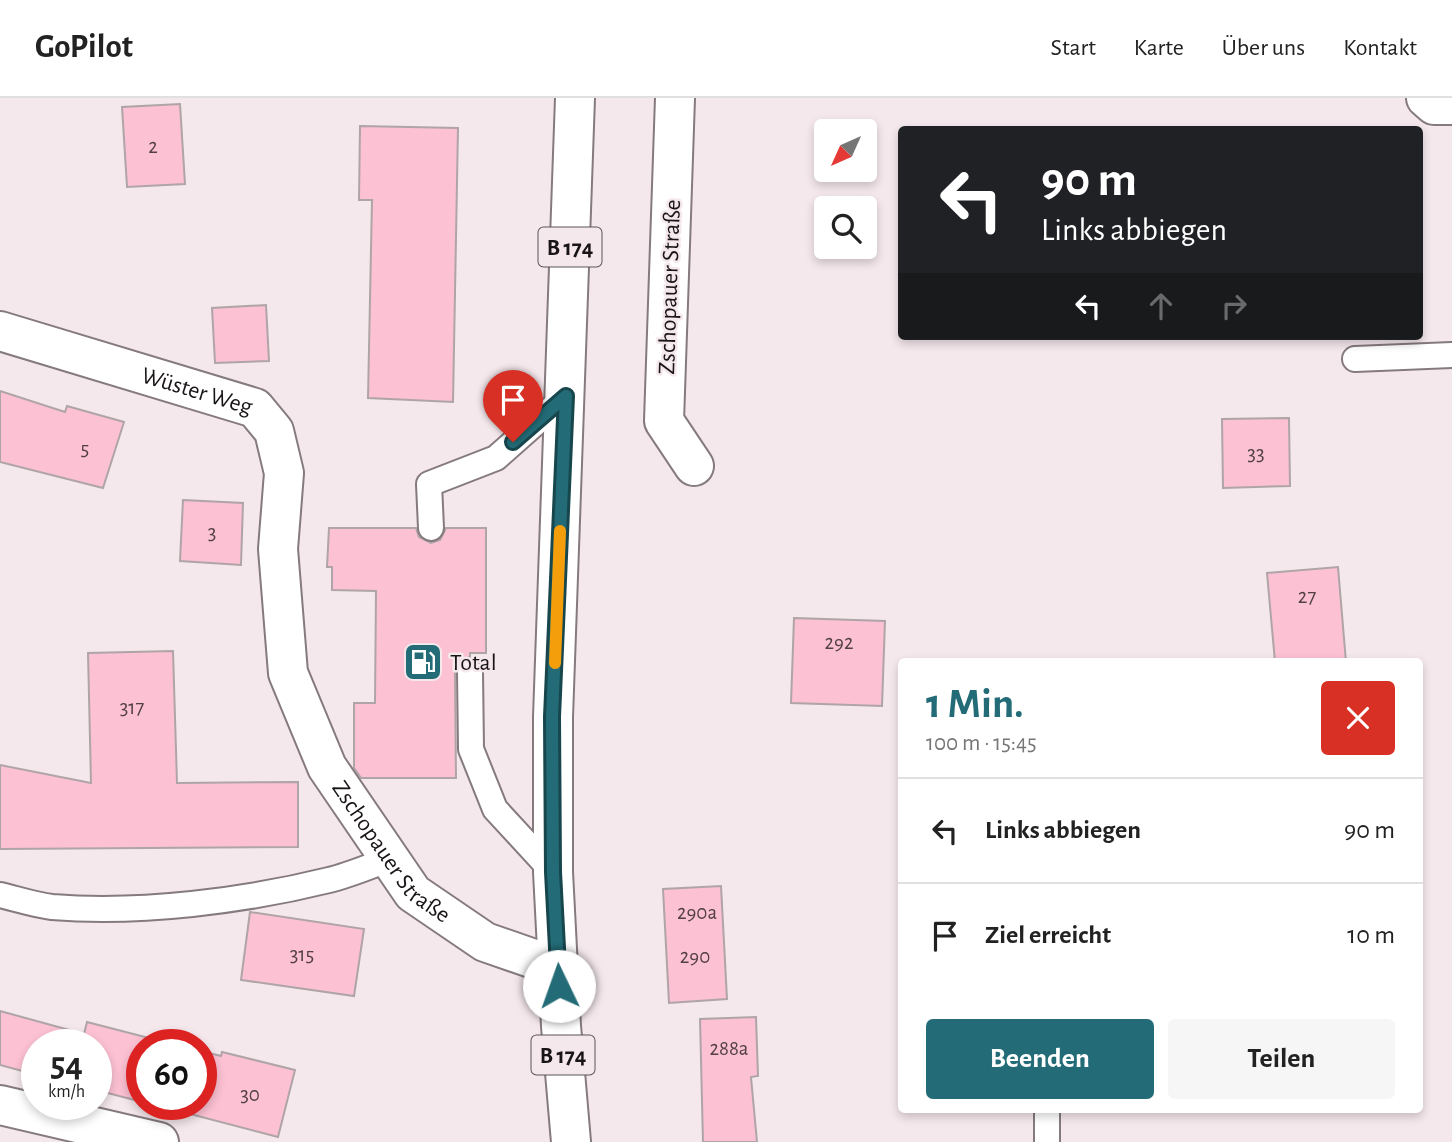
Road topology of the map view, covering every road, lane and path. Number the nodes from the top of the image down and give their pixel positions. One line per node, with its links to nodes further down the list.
1 (575, 98): 8 (street, B 174)
2 (674, 98): 9 (street, Zschopauer Straße)
3 (1426, 98): 4 (street)
4 (1452, 105)
5 (0, 331): 12 (street, Wüster Weg)
6 (1452, 355): 7 (lane)
7 (1355, 359)
8 (566, 396): 10 (lane); 14 (street, B 174)
9 (694, 466)
10 (430, 528)
11 (470, 672): 14 (lane)
12 (288, 673): 13 (street, Zschopauer Straße)
13 (390, 859): 15 (lane); 16 (street, Zschopauer Straße)
14 (553, 872): 16 (street, B 174)
15 (0, 895)
16 (558, 967): 20 (street, B 174)
17 (0, 1105): 19 (street)
18 (1047, 1113): 21 (lane)
19 (159, 1142)
20 (571, 1142)
21 (1047, 1142)

